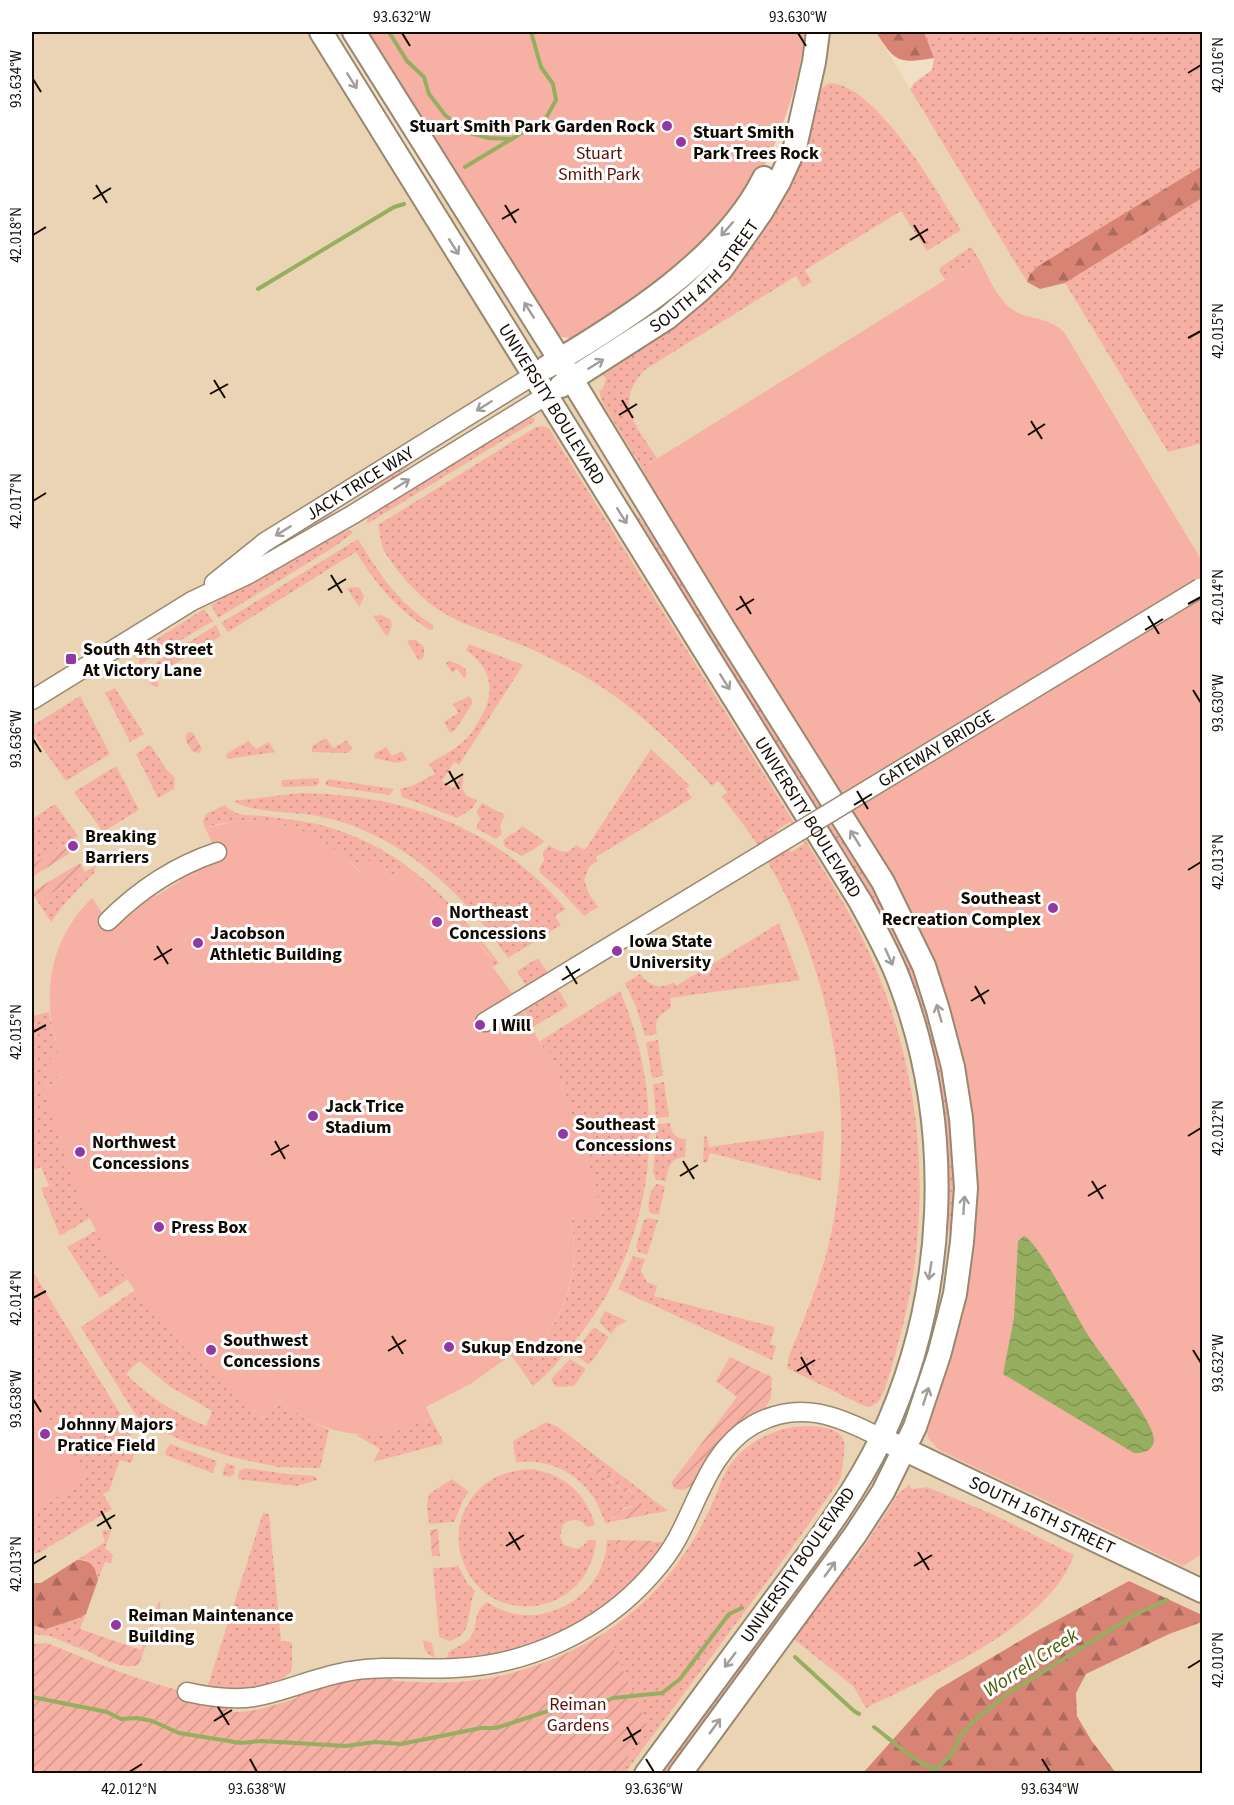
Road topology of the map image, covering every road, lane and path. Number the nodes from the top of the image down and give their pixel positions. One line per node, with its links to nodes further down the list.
1 (321, 32): 6 (main road, UNIVERSITY BOULEVARD, one-way to 6)
2 (354, 32): 5 (main road, UNIVERSITY BOULEVARD, one-way to 2)
3 (818, 32): 4 (main road, SOUTH 4TH STREET)
4 (803, 109): 5 (main road, SOUTH 4TH STREET, one-way to 5); 7 (main road, SOUTH 4TH STREET, one-way to 4)
5 (560, 360): 6 (main road, SOUTH 4TH STREET); 7 (main road, UNIVERSITY BOULEVARD)
6 (534, 375): 8 (main road, UNIVERSITY BOULEVARD); 10 (street, JACK TRICE WAY, one-way to 10)
7 (572, 380): 8 (main road, SOUTH 4TH STREET); 16 (main road, UNIVERSITY BOULEVARD, one-way to 7)
8 (547, 395): 10 (street, JACK TRICE WAY, one-way to 8); 15 (main road, UNIVERSITY BOULEVARD, one-way to 15)
9 (1201, 588): 14 (street, GATEWAY BRIDGE, bridge)
10 (192, 601): 11 (street, JACK TRICE WAY)
11 (32, 700)
12 (217, 852): 13 (street)
13 (108, 921)
14 (485, 1022)
15 (881, 1438): 16 (main road, SOUTH 16TH STREET); 18 (street); 19 (main road, UNIVERSITY BOULEVARD, one-way to 19)
16 (905, 1450): 17 (main road, SOUTH 16TH STREET); 20 (main road, UNIVERSITY BOULEVARD, one-way to 16)
17 (1203, 1591)
18 (187, 1692)
19 (646, 1773)
20 (680, 1773)

